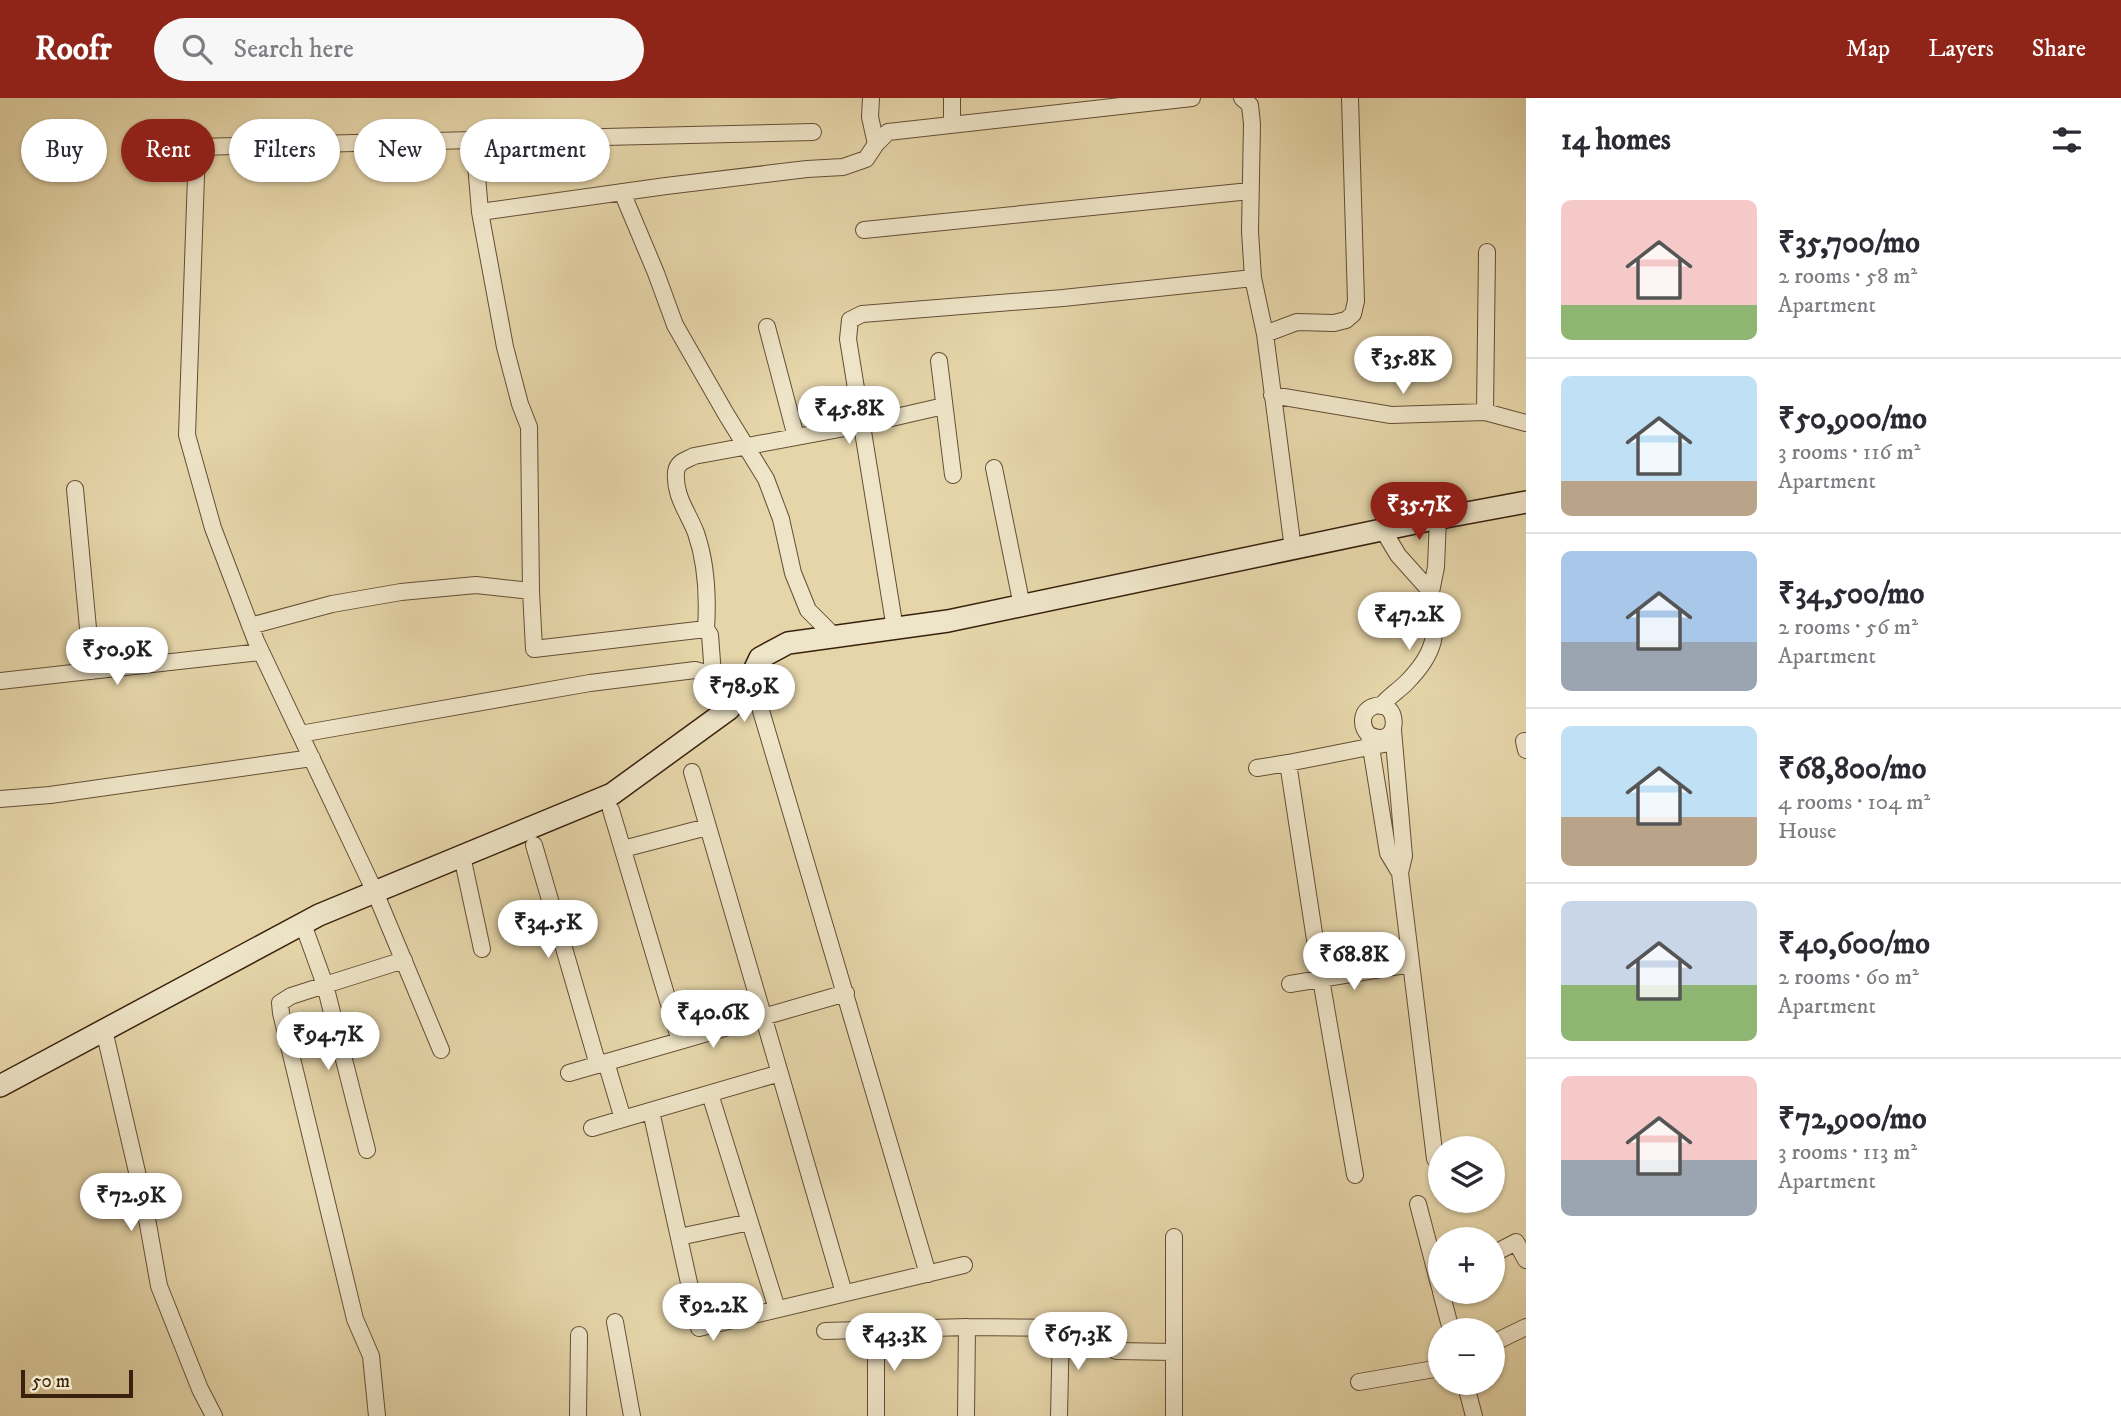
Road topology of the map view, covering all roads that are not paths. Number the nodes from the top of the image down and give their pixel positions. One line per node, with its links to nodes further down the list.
1 (870, 98): 11 (street)
2 (951, 98): 7 (street)
3 (1192, 98): 6 (street)
4 (1350, 98): 20 (street)
5 (1247, 100): 13 (street)
6 (1044, 106): 7 (street)
7 (953, 124): 11 (street)
8 (813, 132): 9 (street)
9 (610, 137)
10 (460, 140): 39 (street)
11 (876, 144): 14 (street)
12 (478, 182): 15 (street)
13 (1250, 191): 16 (street); 18 (street)
14 (622, 192): 15 (street); 28 (street)
15 (480, 212): 36 (street)
16 (864, 230)
17 (1487, 252): 24 (street)
18 (1253, 278): 20 (street); 26 (street)
19 (767, 327): 27 (street)
20 (1265, 334): 22 (street)
21 (939, 361): 23 (street)
22 (1272, 395): 24 (street); 35 (street)
23 (944, 406): 26 (street); 30 (street)
24 (1485, 412): 25 (street)
25 (1526, 423)
26 (861, 425): 27 (street); 41 (street)
27 (796, 437): 28 (street)
28 (746, 446): 40 (street); 42 (street)
29 (994, 468): 38 (street)
30 (953, 475)
31 (75, 489): 44 (street)
32 (1526, 502): 33 (street)
33 (1438, 519): 34 (street); 37 (street)
34 (1383, 530): 35 (street); 37 (street)
35 (1293, 549): 38 (street)
36 (531, 591): 39 (street); 40 (street)
37 (1431, 592): 48 (street)
38 (1022, 606): 41 (street)
39 (250, 626): 43 (street)
40 (706, 629): 45 (street)
41 (895, 629): 42 (street)
42 (835, 636): 46 (street)
43 (261, 652): 44 (street); 50 (street)
44 (92, 671): 47 (street)
45 (713, 675): 49 (street); 50 (street)
46 (751, 677): 49 (street); 74 (street)
47 (0, 681)
48 (1381, 706): 51 (street); 52 (street)
49 (729, 709): 64 (street)
50 (300, 734): 55 (street)
51 (1393, 736): 52 (street); 65 (street)
52 (1370, 741): 56 (street); 65 (street)
53 (1526, 741): 54 (street)
54 (1526, 750)
55 (312, 758): 59 (street); 66 (street)
56 (1288, 763): 57 (street); 71 (street)
57 (1257, 768)
58 (692, 772): 61 (street)
59 (0, 799)
60 (611, 810): 63 (street)
61 (707, 827): 63 (street); 75 (street)
62 (534, 845): 79 (street)
63 (623, 849): 77 (street)
64 (462, 856): 66 (street); 68 (street)
65 (1400, 873): 70 (street)
66 (375, 892): 67 (street); 69 (street)
67 (303, 923): 73 (street); 76 (street)
68 (482, 949)
69 (404, 960): 73 (street); 78 (street)
70 (1411, 964): 71 (street); 87 (street)
71 (1321, 979): 72 (street); 89 (street)
72 (1290, 984)
73 (325, 985): 88 (street); 116 (street)
74 (846, 993): 75 (street); 98 (street)
75 (764, 1017): 77 (street); 81 (street)
76 (104, 1030): 82 (street); 115 (street)
77 (680, 1041): 79 (street)
78 (441, 1050)
79 (602, 1063): 80 (street); 85 (street)
80 (569, 1073)
81 (780, 1073): 83 (street); 99 (street)
82 (0, 1086)
83 (709, 1094): 84 (street); 91 (street)
84 (651, 1111): 85 (street); 92 (street)
85 (622, 1119): 86 (street)
86 (592, 1128)
87 (1431, 1136)
88 (367, 1150)
89 (1355, 1175)
90 (1418, 1204): 94 (street)
91 (750, 1222): 92 (street); 100 (street)
92 (679, 1237): 100 (street)
93 (1174, 1237): 111 (street)
94 (1428, 1241)
95 (1505, 1248): 96 (street)
96 (1526, 1260)
97 (964, 1265): 98 (street)
98 (928, 1274): 99 (street)
99 (844, 1293): 100 (street)
100 (777, 1309)
101 (615, 1322): 118 (street)
102 (967, 1327): 103 (street); 106 (street); 120 (street)
103 (1060, 1327): 105 (street); 121 (street)
104 (1526, 1327): 109 (street)
105 (1093, 1328)
106 (876, 1330): 107 (street); 119 (street)
107 (825, 1331)
108 (579, 1335): 117 (street)
109 (1505, 1337)
110 (1116, 1351): 111 (street)
111 (1174, 1352): 122 (street)
112 (1428, 1370): 113 (street)
113 (1359, 1382)
114 (1468, 1395): 123 (street)
115 (214, 1416)
116 (377, 1416)
117 (578, 1416)
118 (632, 1416)
119 (876, 1416)
120 (966, 1416)
121 (1059, 1416)
122 (1174, 1416)
123 (1474, 1416)

